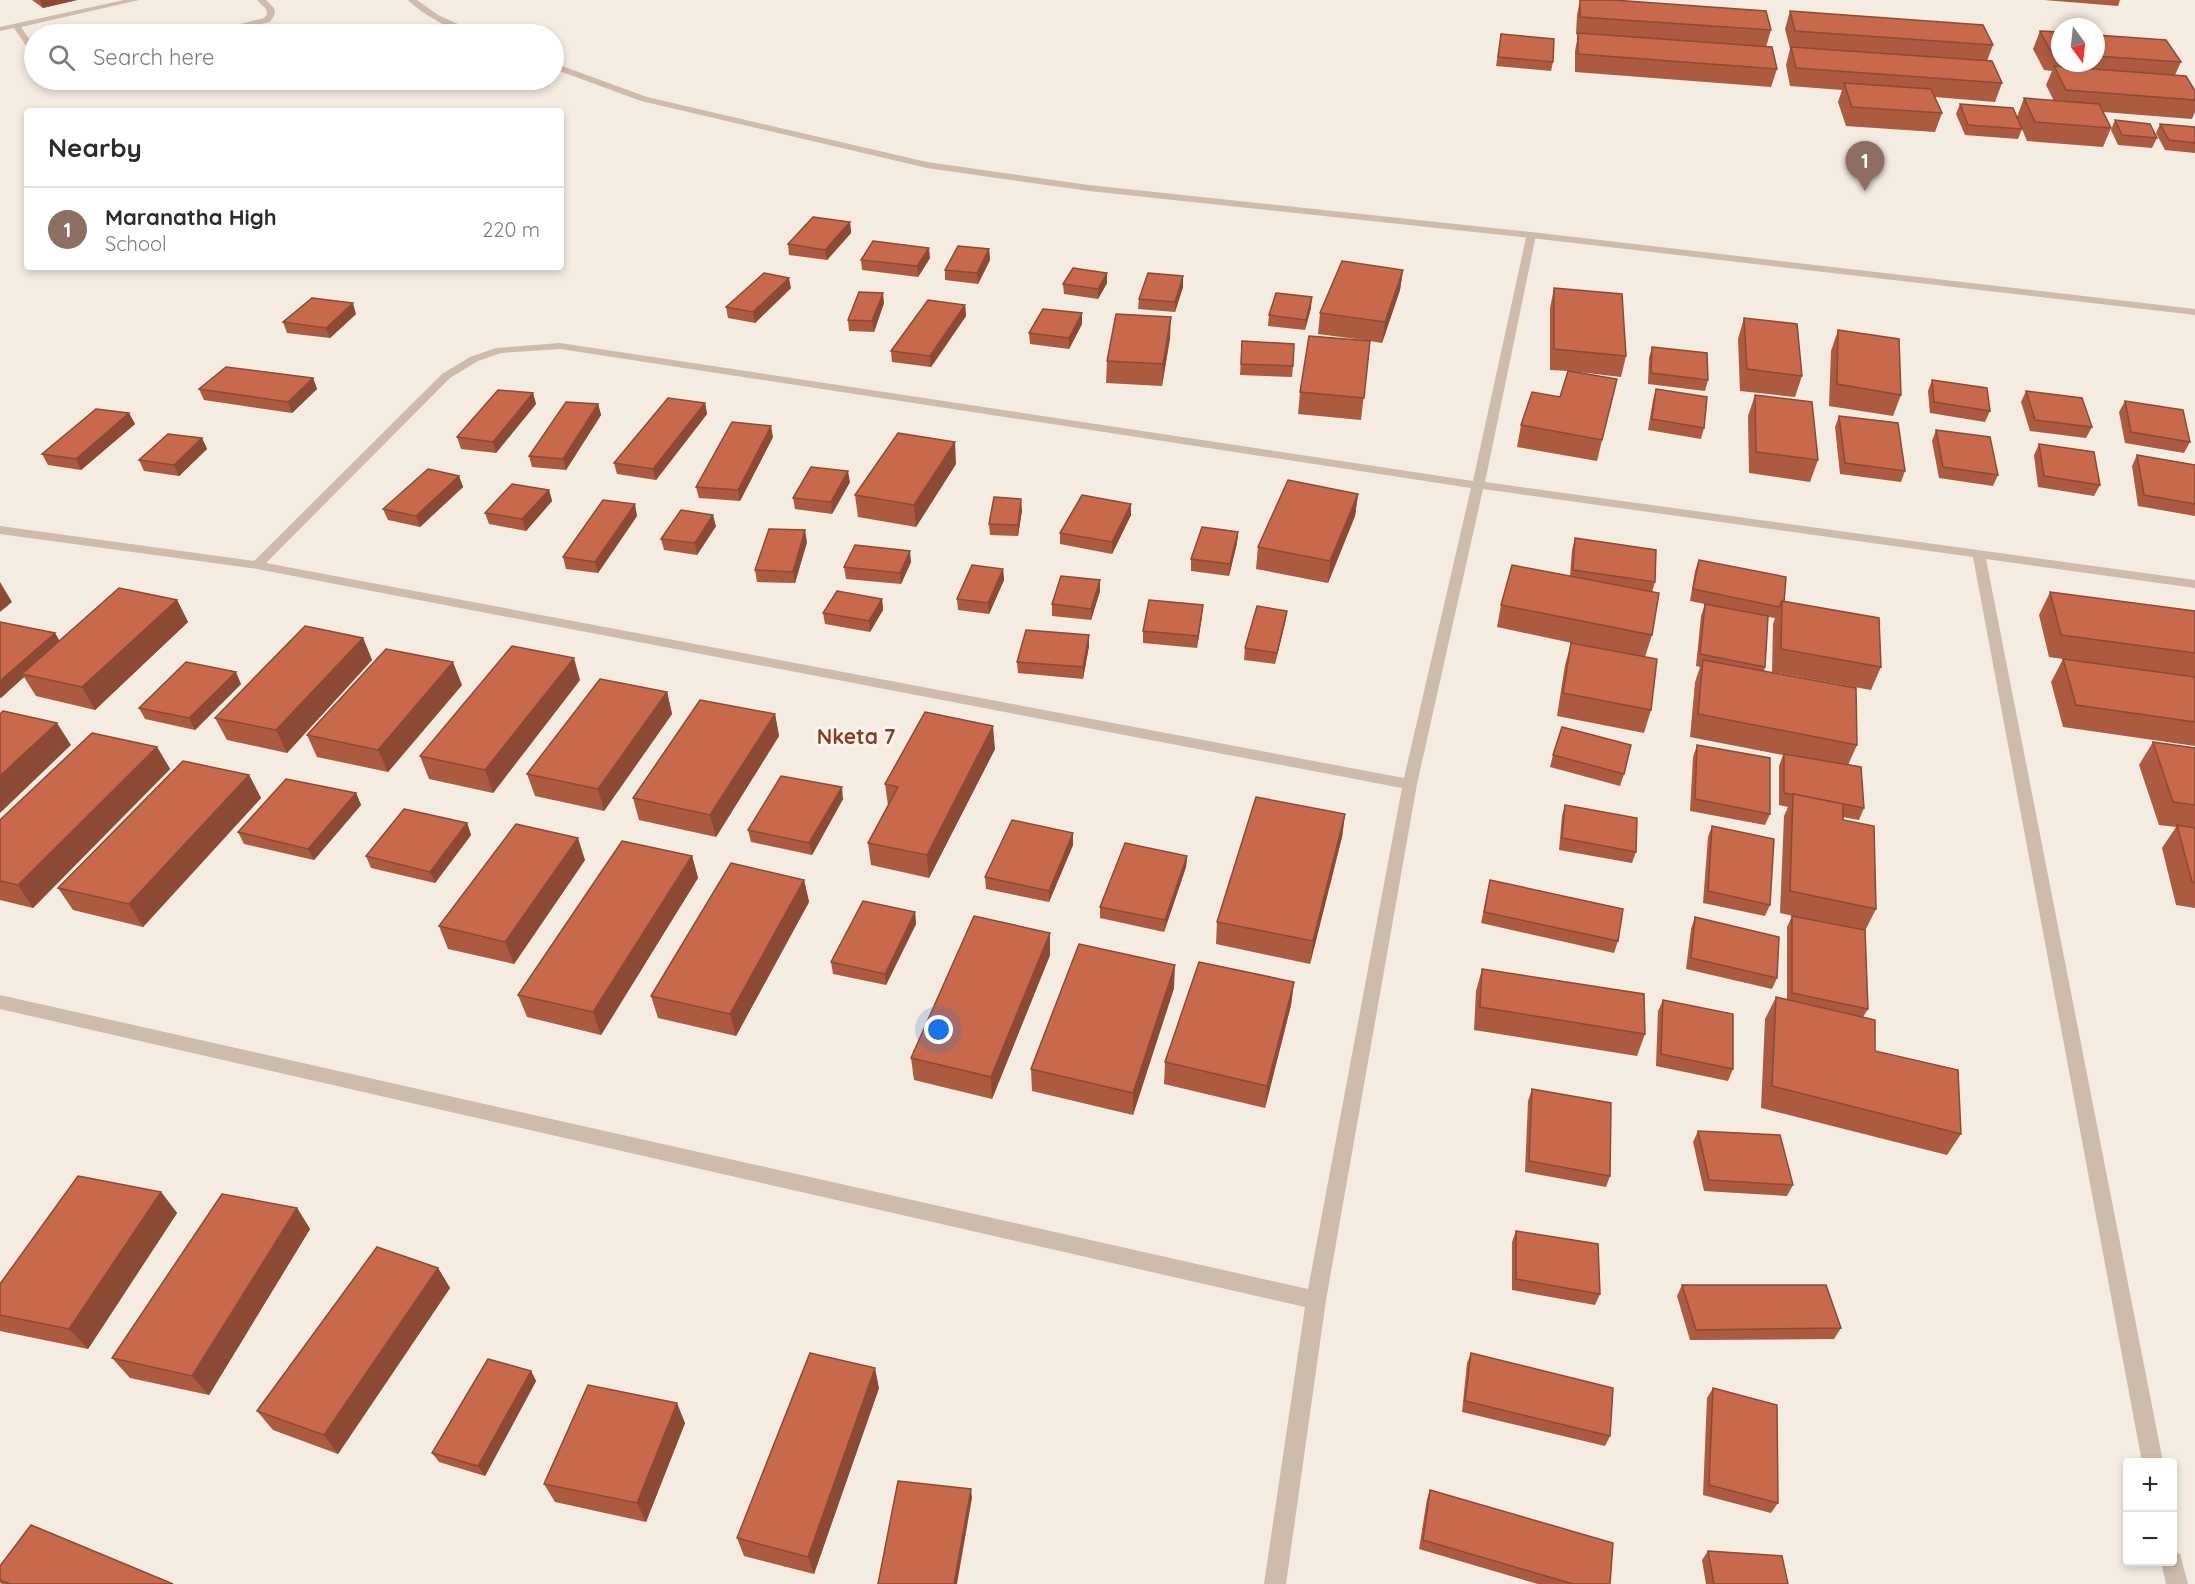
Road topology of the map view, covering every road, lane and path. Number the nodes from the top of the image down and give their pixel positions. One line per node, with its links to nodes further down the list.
1 (135, 0): 5 (street)
2 (261, 0): 6 (street)
3 (412, 0): 7 (street)
4 (24, 24): 8 (street)
5 (25, 24)
6 (251, 24)
7 (452, 24)
8 (16, 26): 9 (street); 10 (street)
9 (0, 29)
10 (24, 37)
11 (564, 70): 12 (street)
12 (1531, 235): 13 (street); 14 (street)
13 (2195, 312)
14 (1478, 485): 16 (street); 17 (street); 19 (street)
15 (0, 530): 17 (street)
16 (1979, 554): 18 (street); 22 (street)
17 (257, 565): 19 (street)
18 (2195, 584)
19 (1410, 784): 21 (street)
20 (0, 1002): 21 (street)
21 (1316, 1300): 24 (street)
22 (2153, 1458)
23 (2173, 1566): 25 (street)
24 (1275, 1584)
25 (2177, 1584)

